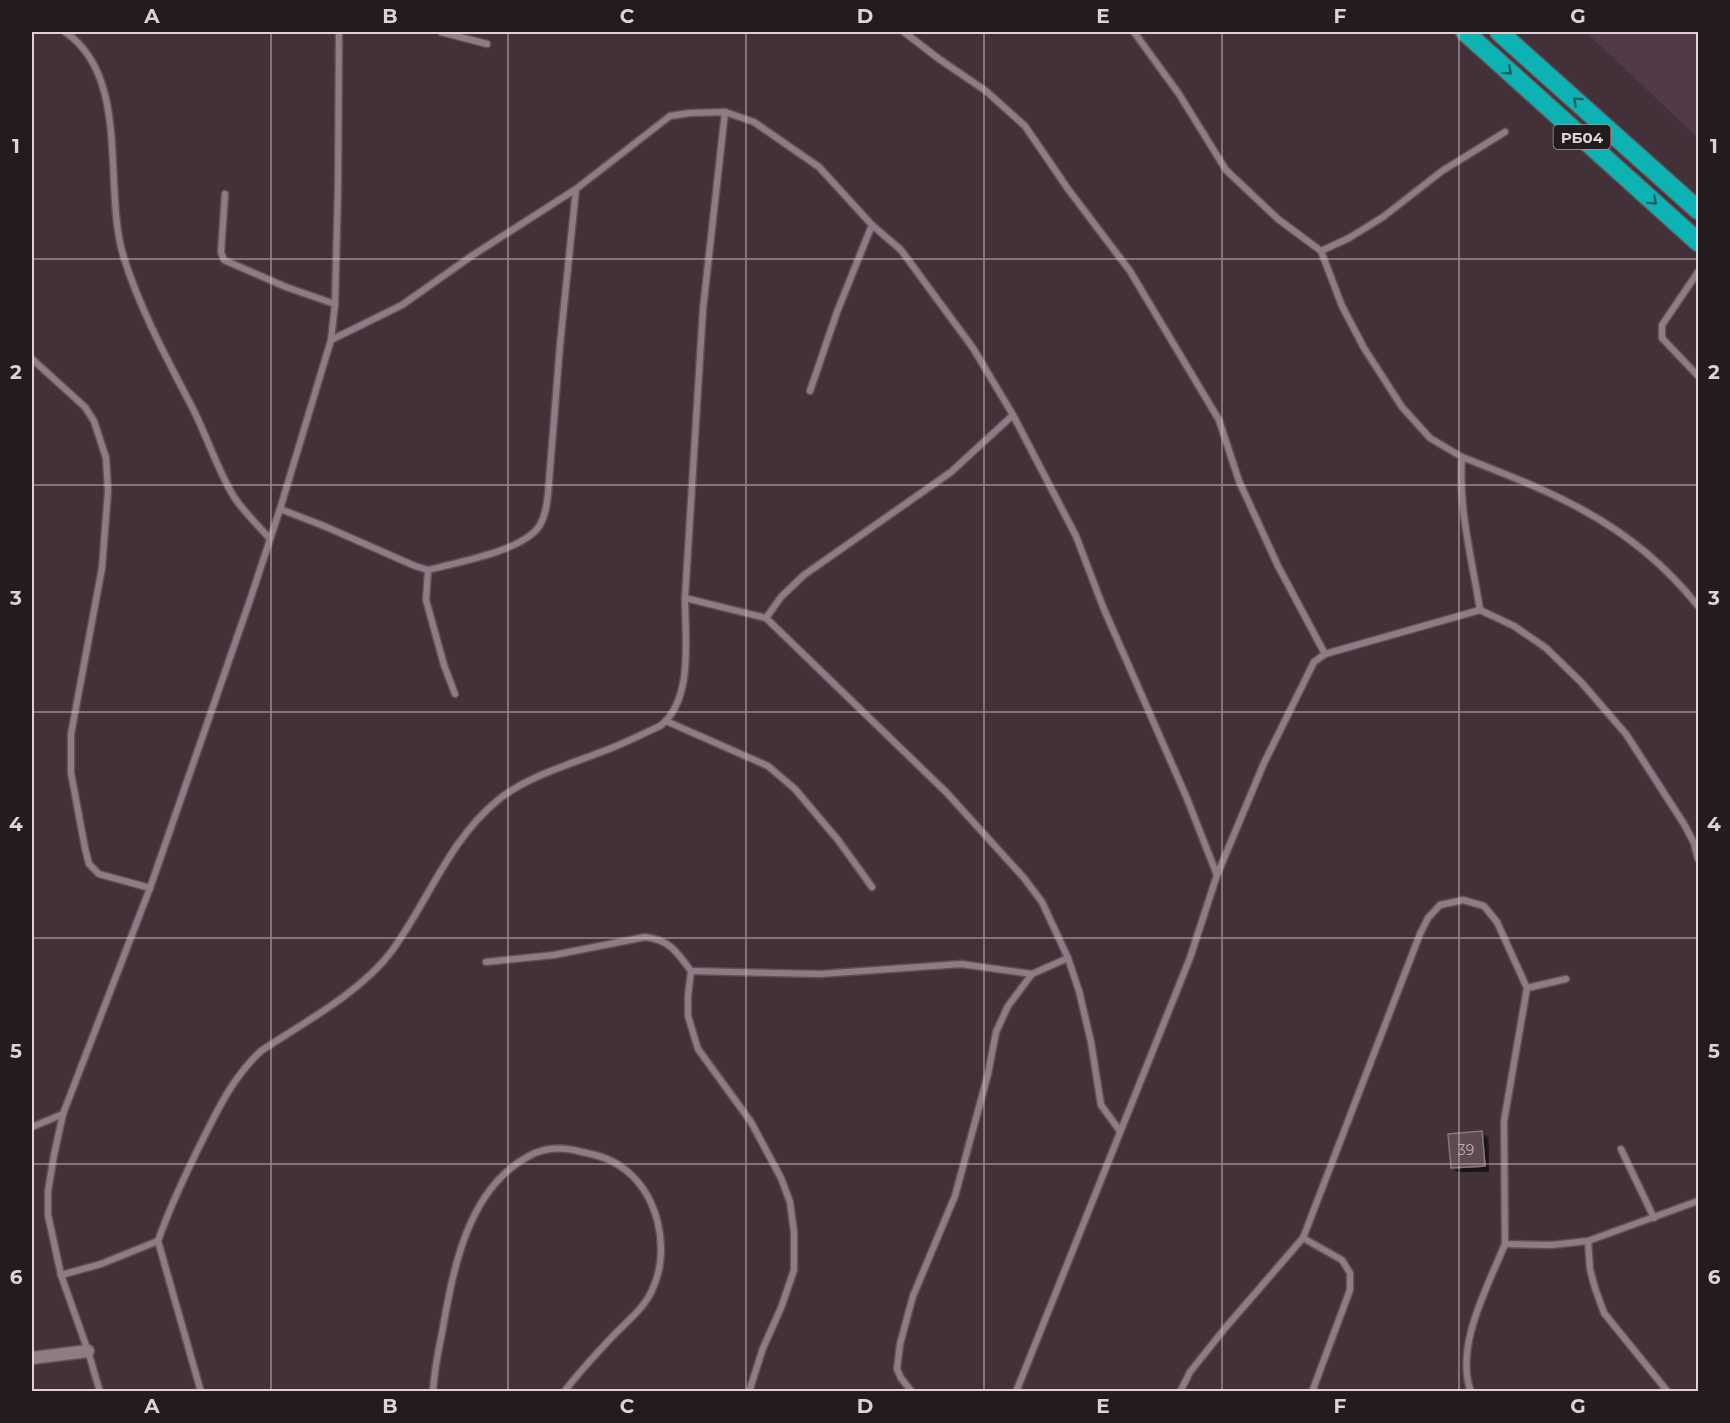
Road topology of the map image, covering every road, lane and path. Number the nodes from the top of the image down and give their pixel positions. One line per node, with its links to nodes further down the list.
1 (65, 32): 26 (lane)
2 (339, 32): 18 (lane)
3 (441, 32): 8 (lane)
4 (904, 32): 32 (lane)
5 (1134, 32): 16 (lane)
6 (1465, 32): 15 (highway, РБ04, one-way to 15)
7 (1500, 32): 13 (highway, РБ04, one-way to 7)
8 (487, 44)
9 (725, 112): 11 (lane); 14 (lane); 28 (lane)
10 (1505, 132): 16 (lane)
11 (576, 189): 19 (lane); 27 (lane)
12 (225, 194): 18 (lane)
13 (1698, 210)
14 (872, 225): 22 (lane); 23 (lane)
15 (1698, 242)
16 (1321, 251): 24 (lane)
17 (1698, 272): 21 (lane)
18 (335, 304): 19 (lane)
19 (331, 340): 25 (lane)
20 (32, 359): 38 (lane)
21 (1698, 376)
22 (810, 391)
23 (1013, 415): 31 (lane); 36 (lane)
24 (1462, 457): 29 (lane); 30 (lane)
25 (280, 509): 26 (lane); 27 (lane)
26 (270, 539): 38 (lane)
27 (429, 570): 33 (lane)
28 (685, 598): 31 (lane); 34 (lane)
29 (1698, 606)
30 (1480, 610): 32 (lane); 35 (lane)
31 (766, 618): 39 (lane)
32 (1325, 654): 36 (lane)
33 (455, 694)
34 (666, 722): 37 (lane); 52 (lane)
35 (1698, 859)
36 (1217, 875): 47 (lane)
37 (872, 887)
38 (150, 888): 45 (lane)
39 (1068, 958): 42 (lane); 47 (lane)
40 (486, 962): 41 (lane)
41 (691, 970): 42 (lane); 62 (lane)
42 (1032, 974): 63 (lane)
43 (1566, 979): 44 (lane)
44 (1527, 988): 51 (lane); 54 (lane)
45 (63, 1114): 46 (lane); 55 (lane)
46 (32, 1126)
47 (1120, 1131): 64 (lane)
48 (1621, 1149): 50 (lane)
49 (1698, 1201): 50 (lane)
50 (1654, 1218): 53 (lane)
51 (1303, 1238): 65 (lane); 66 (lane)
52 (158, 1241): 55 (lane); 59 (lane)
53 (1588, 1241): 54 (lane); 68 (lane)
54 (1504, 1244): 67 (lane)
55 (61, 1275): 56 (lane)
56 (88, 1351): 57 (street); 58 (lane)
57 (32, 1358)
58 (100, 1392)
59 (201, 1392)
60 (433, 1392): 61 (lane)
61 (564, 1392)
62 (749, 1392)
63 (912, 1392)
64 (1016, 1392)
65 (1180, 1392)
66 (1312, 1392)
67 (1471, 1392)
68 (1668, 1392)

